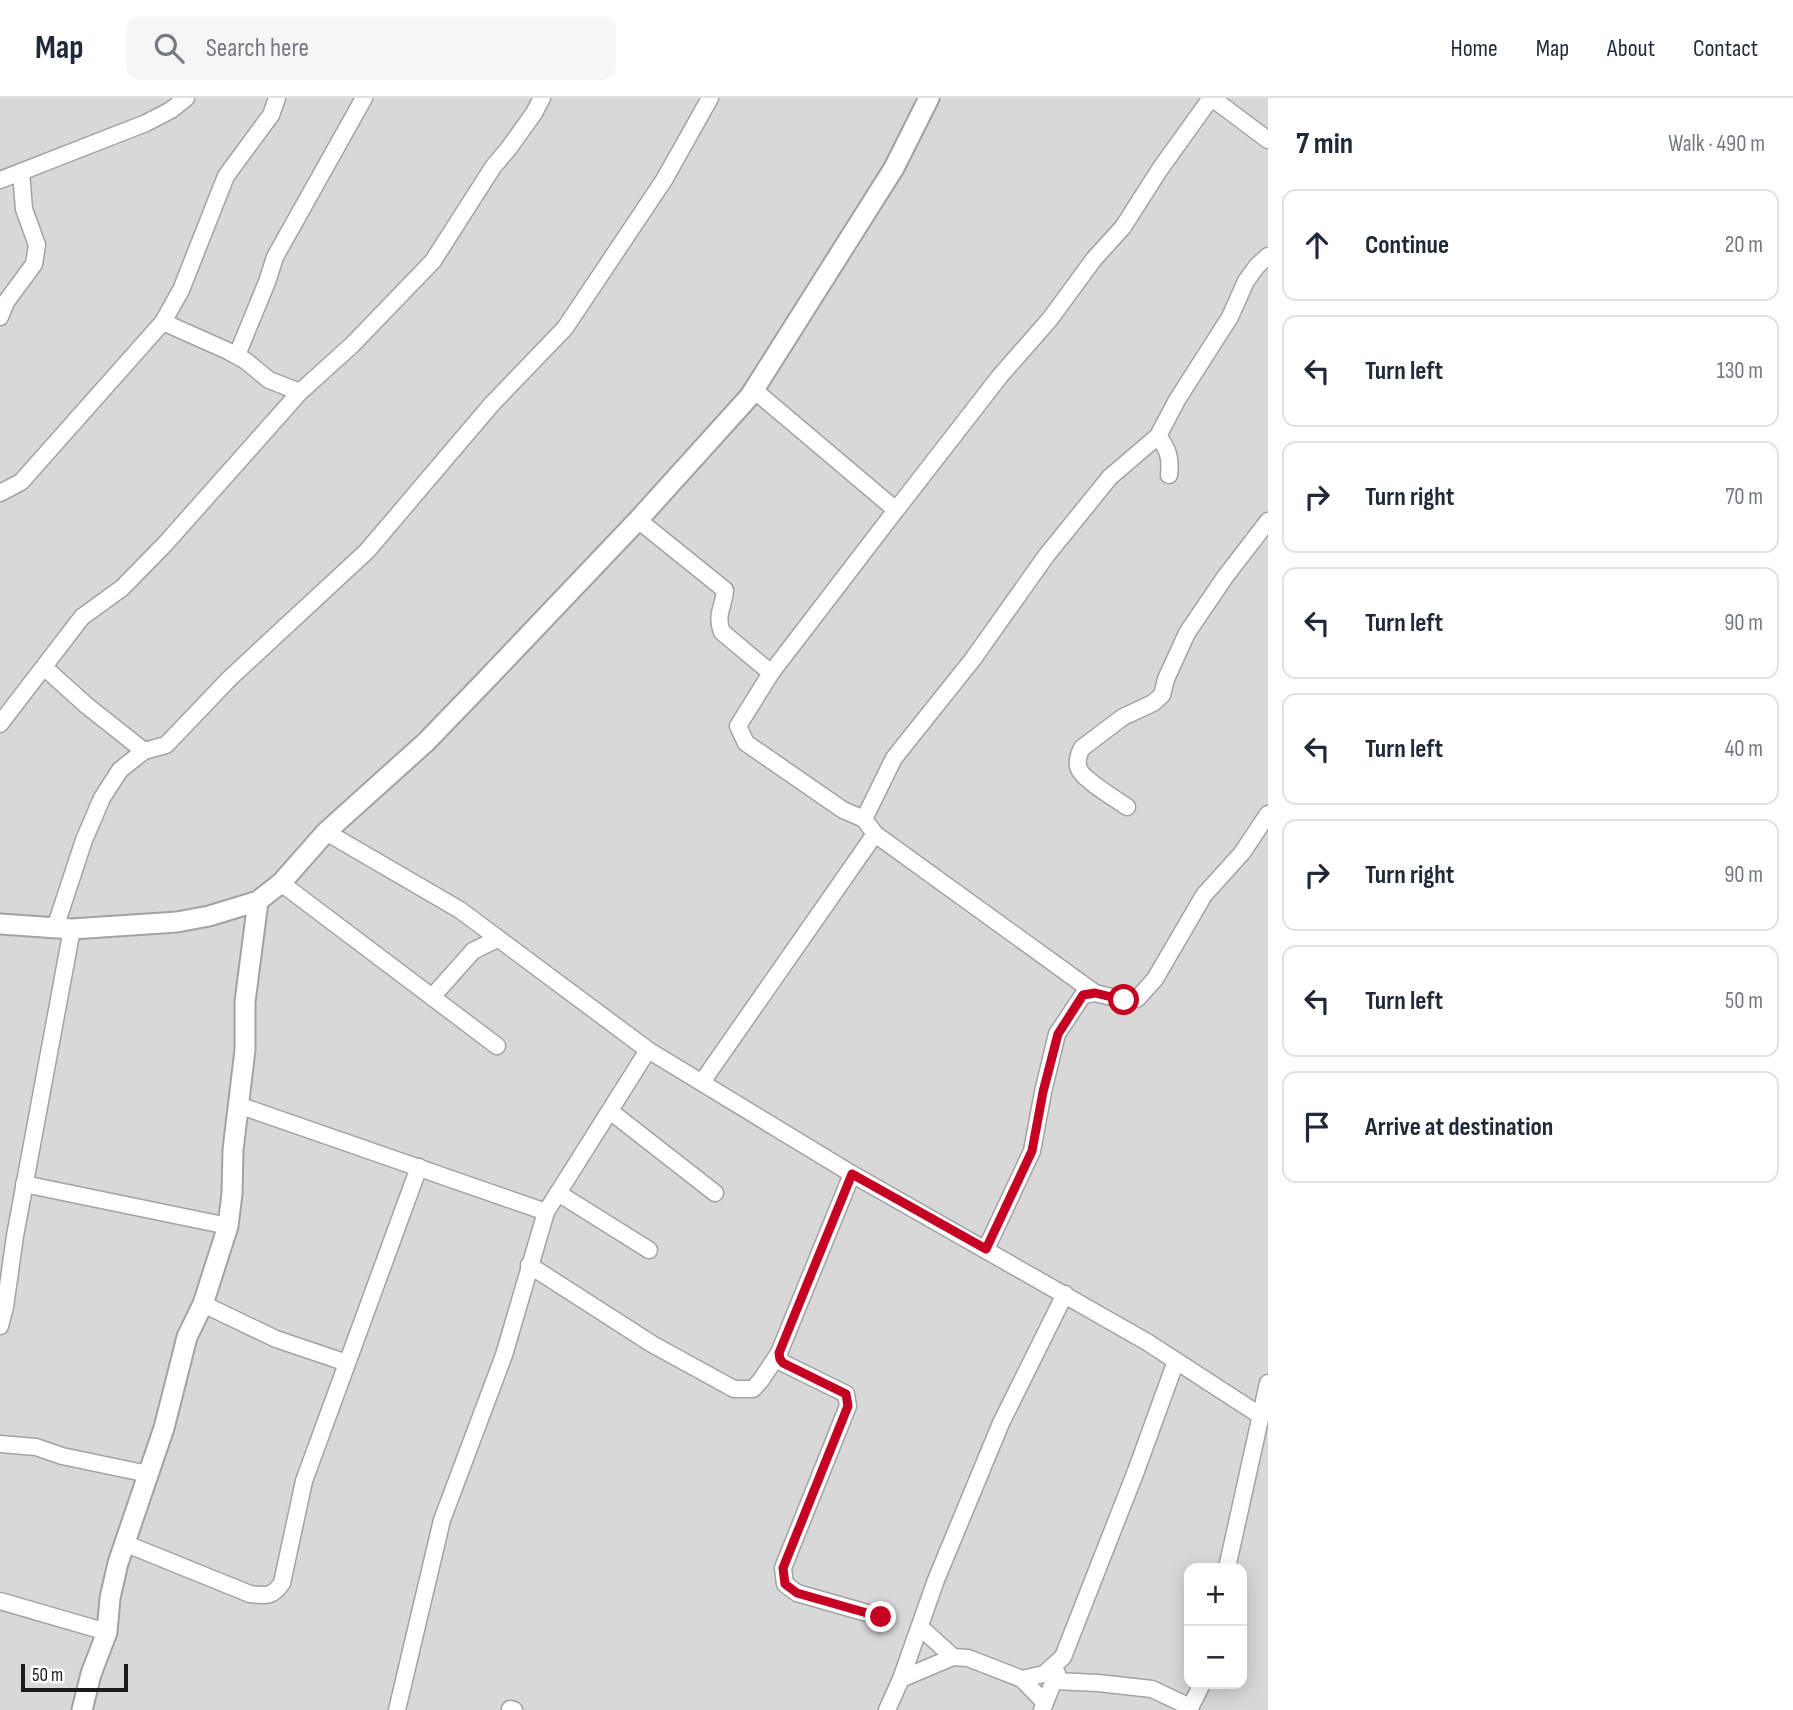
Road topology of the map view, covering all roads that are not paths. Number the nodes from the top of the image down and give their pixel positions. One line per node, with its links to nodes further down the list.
1 (186, 98): 9 (street)
2 (278, 98): 13 (street)
3 (364, 98): 14 (street)
4 (542, 98): 16 (street)
5 (710, 98): 26 (street)
6 (929, 98): 15 (street)
7 (1215, 99): 8 (street); 20 (street)
8 (1268, 140)
9 (21, 172): 10 (street); 12 (street)
10 (0, 180)
11 (1268, 256): 17 (street)
12 (0, 317)
13 (163, 321): 14 (street); 19 (street)
14 (237, 355): 16 (street)
15 (754, 390): 20 (street); 21 (street)
16 (300, 393): 23 (street)
17 (1158, 436): 18 (street); 29 (street)
18 (1169, 475)
19 (0, 493)
20 (896, 510): 24 (street)
21 (638, 520): 24 (street); 30 (street)
22 (1268, 521): 27 (street)
23 (45, 668): 25 (street); 26 (street)
24 (771, 673): 29 (street)
25 (0, 724)
26 (144, 751): 35 (street)
27 (1127, 807)
28 (1268, 814): 37 (street)
29 (864, 819): 31 (street)
30 (326, 832): 32 (street); 36 (street)
31 (875, 834): 37 (street); 41 (street)
32 (281, 883): 33 (street); 38 (street)
33 (258, 901): 35 (street); 42 (street)
34 (0, 924): 35 (street)
35 (63, 928): 46 (street)
36 (497, 939): 38 (street); 40 (street)
37 (1095, 993): 51 (street)
38 (432, 997): 39 (street)
39 (497, 1045)
40 (648, 1050): 41 (street); 43 (street)
41 (702, 1082): 45 (street)
42 (238, 1105): 44 (street); 50 (street)
43 (610, 1111): 47 (street); 48 (street)
44 (419, 1167): 49 (street); 59 (street)
45 (852, 1174): 51 (street); 57 (street)
46 (24, 1184): 50 (street); 56 (street)
47 (558, 1193): 49 (street); 52 (street)
48 (715, 1193)
49 (546, 1212): 53 (street)
50 (228, 1226): 55 (street)
51 (986, 1249): 54 (street)
52 (649, 1250)
53 (529, 1265): 57 (street); 79 (street)
54 (1065, 1294): 58 (street); 68 (street)
55 (203, 1304): 59 (street); 63 (street)
56 (0, 1326)
57 (779, 1353): 67 (street)
58 (1176, 1361): 61 (street); 71 (street)
59 (347, 1363): 64 (street)
60 (1268, 1383): 61 (street)
61 (1261, 1416): 65 (street)
62 (0, 1444): 63 (street)
63 (148, 1474): 64 (street)
64 (124, 1543): 69 (street)
65 (1228, 1563)
66 (0, 1601): 69 (street)
67 (881, 1617)
68 (920, 1627): 70 (street); 72 (street)
69 (107, 1632): 78 (street)
70 (953, 1657): 72 (street); 73 (street)
71 (1063, 1657): 73 (street); 74 (street)
72 (901, 1679): 80 (street)
73 (1022, 1679): 76 (street)
74 (1055, 1681): 76 (street); 77 (street)
75 (1200, 1689): 77 (street)
76 (1044, 1706)
77 (1189, 1709)
78 (82, 1710)
79 (397, 1710)
80 (887, 1710)

